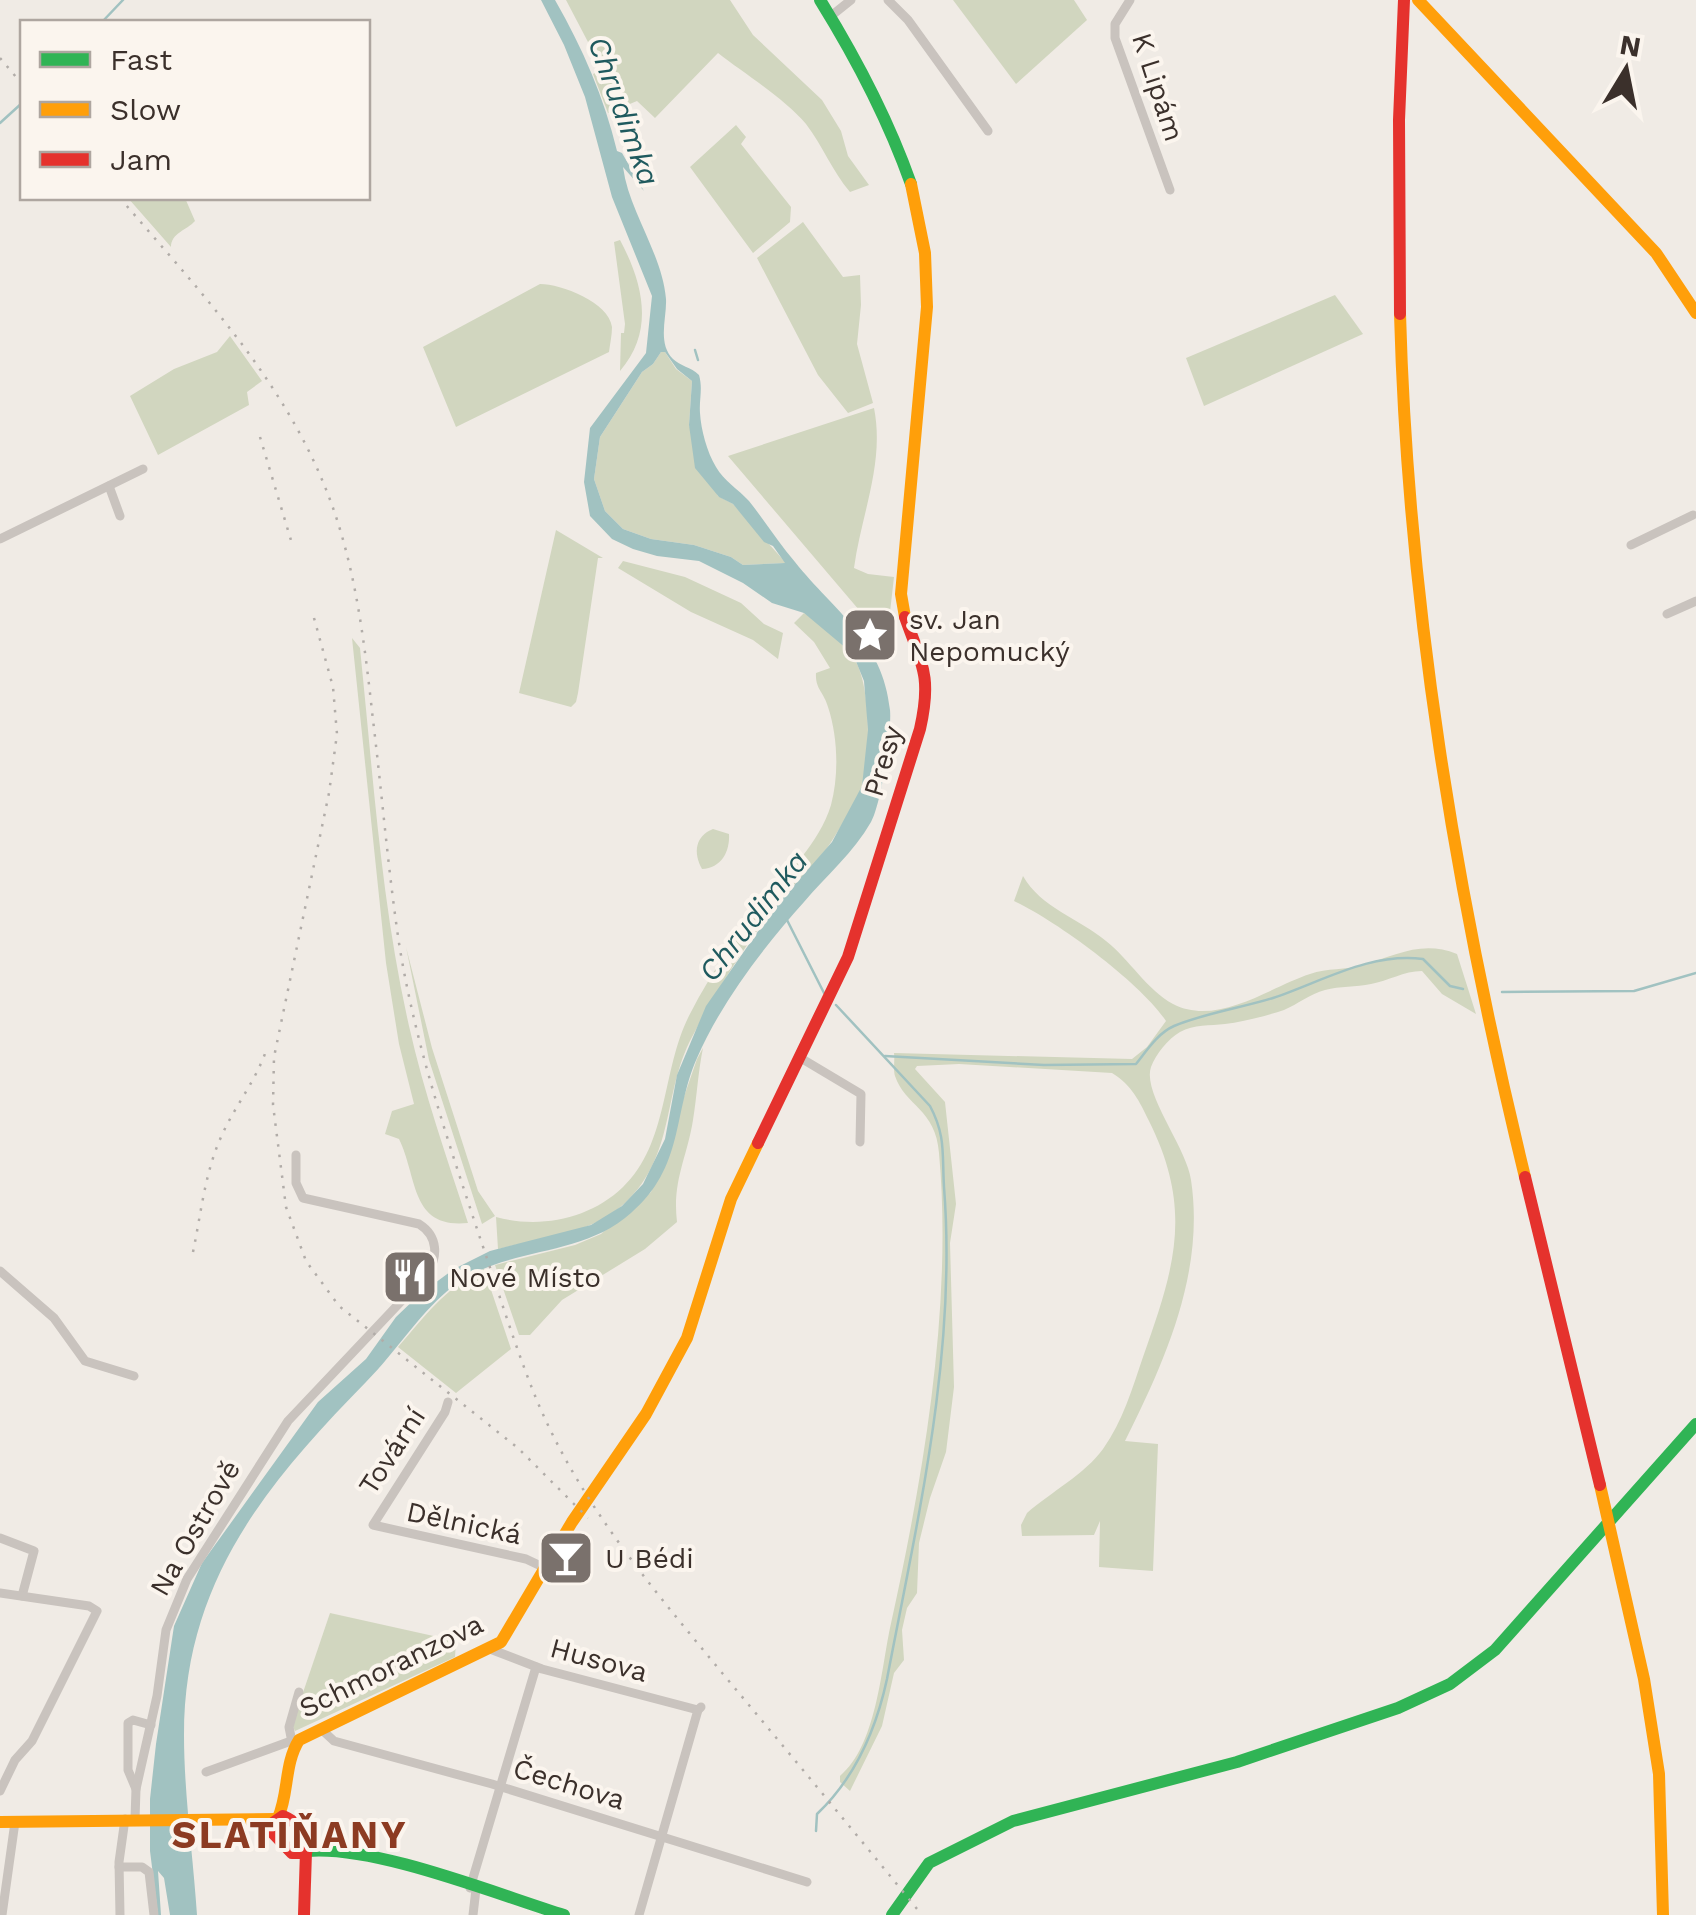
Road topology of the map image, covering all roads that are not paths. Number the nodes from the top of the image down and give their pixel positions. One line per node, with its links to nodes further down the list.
1 (820, 0): 7 (street, Presy)
2 (851, 0): 7 (street)
3 (888, 0): 8 (street)
4 (1130, 0): 9 (street, K Lipám)
5 (1404, 0): 65 (street)
6 (1418, 0): 10 (street)
7 (831, 16): 20 (street, Presy)
8 (988, 131)
9 (1170, 190)
10 (1696, 312)
11 (143, 469): 12 (street)
12 (108, 486): 14 (street); 16 (street)
13 (1686, 502): 15 (street)
14 (120, 516)
15 (1695, 518): 17 (street)
16 (0, 539)
17 (1631, 545)
18 (1696, 601): 19 (street)
19 (1667, 614)
20 (799, 1057): 21 (street); 27 (street, Presy)
21 (860, 1142)
22 (296, 1155): 36 (street, Na Ostrově)
23 (0, 1270): 24 (street)
24 (134, 1376)
25 (448, 1402): 28 (street, Tovární)
26 (1696, 1424): 64 (street)
27 (588, 1498): 30 (street, Schmoranzova)
28 (373, 1525): 30 (street, Dělnická)
29 (0, 1538): 32 (street)
30 (545, 1568): 33 (street, Schmoranzova)
31 (0, 1593): 32 (street)
32 (22, 1596): 43 (street)
33 (490, 1649): 34 (street, Husova); 37 (street, Schmoranzova)
34 (536, 1667): 41 (street); 50 (street, Husova)
35 (298, 1692): 38 (street)
36 (151, 1725): 42 (street, Na Ostrově); 42 (street, Na Ostrově)
37 (321, 1729): 38 (street, Schmoranzova); 41 (street, Čechova)
38 (292, 1742): 39 (street); 40 (street, Schmoranzova)
39 (206, 1772)
40 (289, 1778): 44 (street, Schmoranzova); 48 (street, Schmoranzova)
41 (500, 1786): 50 (street, Čechova); 56 (street)
42 (136, 1789): 45 (street, Na Ostrově)
43 (0, 1791)
44 (277, 1818): 46 (street); 48 (street); 49 (street, Schmoranzova)
45 (133, 1819): 46 (street); 47 (street); 54 (street, Na Ostrově)
46 (220, 1821): 49 (street)
47 (7, 1822): 58 (street)
48 (300, 1829): 52 (street, Schmoranzova); 53 (street)
49 (274, 1835): 51 (street)
50 (661, 1837): 55 (street, Čechova); 63 (street)
51 (286, 1847): 52 (street); 57 (street)
52 (307, 1851): 53 (street); 57 (street, Schmoranzova)
53 (374, 1860): 56 (street)
54 (119, 1867): 59 (street, Na Ostrově); 60 (street)
55 (807, 1882)
56 (473, 1889): 61 (street); 62 (street)
57 (304, 1910)
58 (2, 1915)
59 (120, 1915)
60 (154, 1915)
61 (473, 1915)
62 (564, 1915)
63 (639, 1915)
64 (892, 1915)
65 (1664, 1915)

